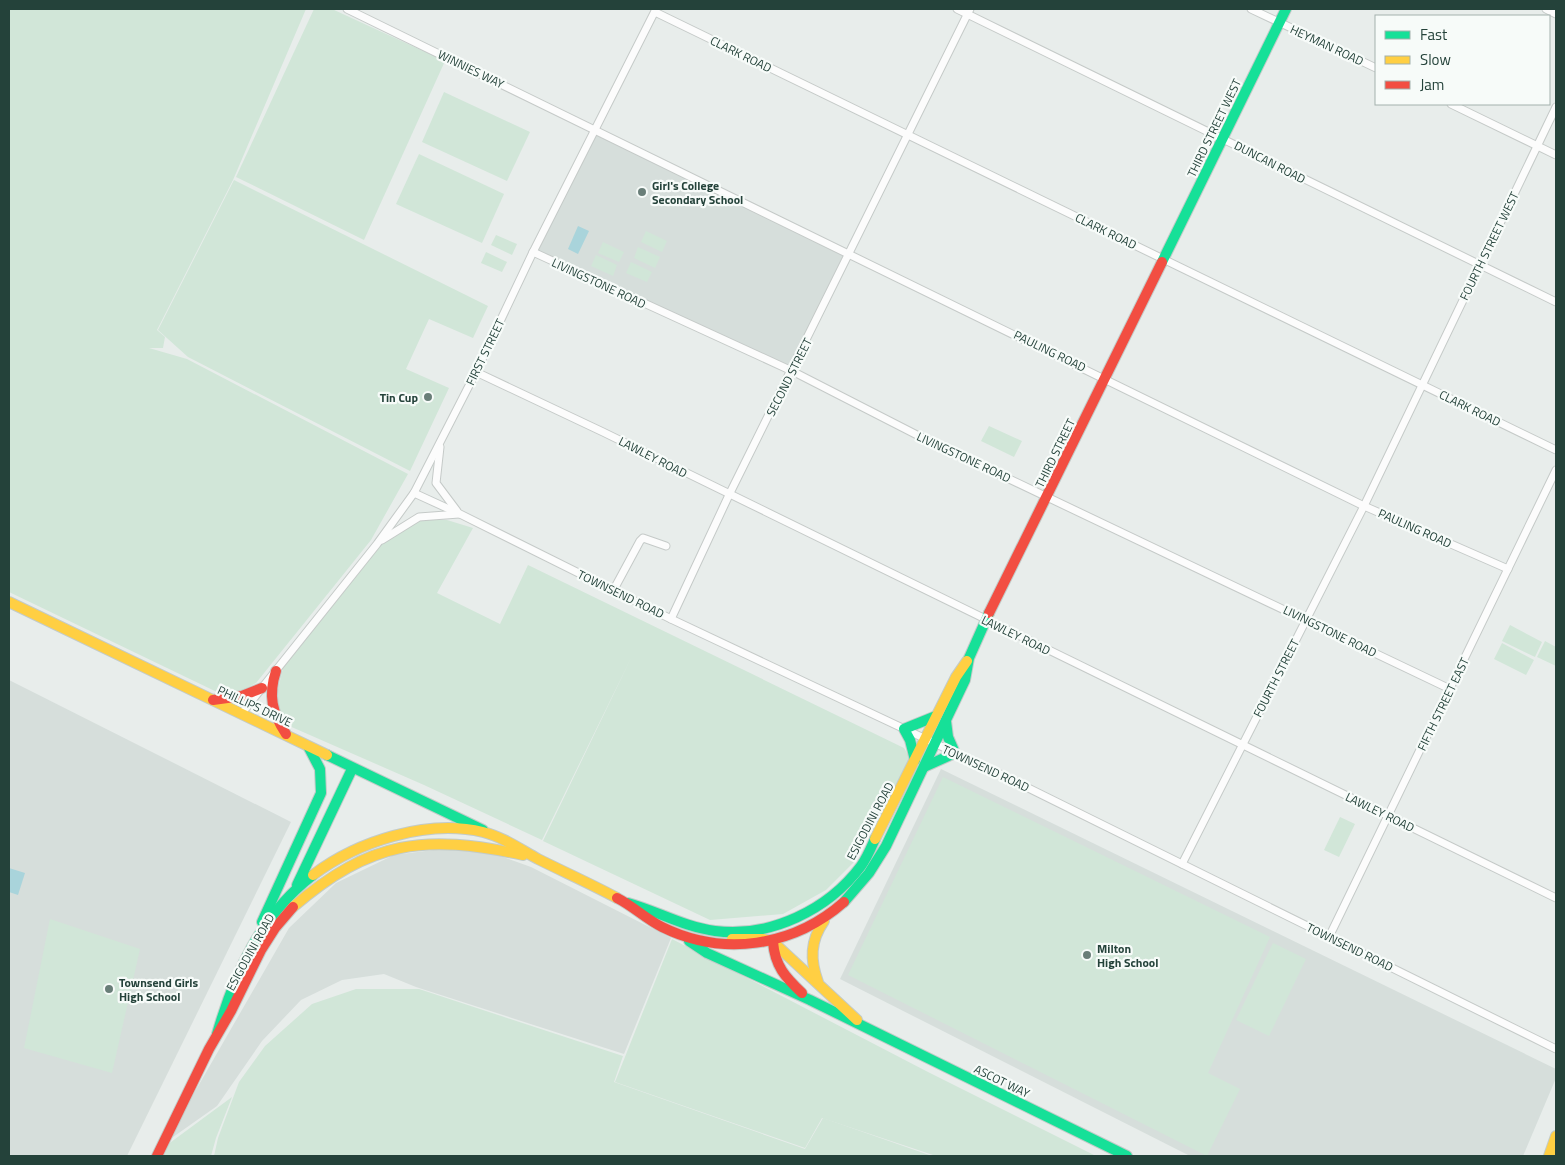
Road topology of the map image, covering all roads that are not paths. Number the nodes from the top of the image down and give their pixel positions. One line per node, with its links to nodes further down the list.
1 (347, 9): 13 (street, WINNIES WAY)
2 (957, 9): 7 (street, DUNCAN ROAD)
3 (1251, 9): 9 (street, HEYMAN ROAD)
4 (1286, 9): 9 (main road, THIRD STREET WEST)
5 (1546, 9): 8 (street)
6 (656, 10): 13 (street, FIRST STREET); 14 (street, CLARK ROAD)
7 (969, 11): 14 (street, SECOND STREET); 15 (street, DUNCAN ROAD)
8 (1556, 14)
9 (1279, 23): 10 (street, HEYMAN ROAD); 15 (main road, THIRD STREET WEST)
10 (1375, 68)
11 (1453, 105): 16 (street)
12 (1556, 107): 16 (street, FOURTH STREET WEST)
13 (594, 129): 18 (street, FIRST STREET); 19 (street, PAULING ROAD)
14 (908, 136): 19 (street, SECOND STREET); 20 (street, CLARK ROAD)
15 (1222, 138): 20 (main road, THIRD STREET WEST); 21 (street, DUNCAN ROAD)
16 (1537, 146): 17 (street); 21 (street, FOURTH STREET WEST)
17 (1556, 155)
18 (533, 252): 23 (street, LIVINGSTONE ROAD); 24 (street, FIRST STREET)
19 (850, 254): 23 (street, SECOND STREET); 25 (street, PAULING ROAD)
20 (1164, 259): 25 (main road, THIRD STREET); 26 (street, CLARK ROAD)
21 (1479, 266): 22 (street, DUNCAN ROAD); 26 (street, FOURTH STREET WEST)
22 (1556, 302)
23 (792, 371): 31 (street, SECOND STREET); 32 (street, LIVINGSTONE ROAD)
24 (476, 372): 27 (street, FIRST STREET); 31 (street, LAWLEY ROAD)
25 (1106, 378): 32 (main road, THIRD STREET); 33 (street, PAULING ROAD)
26 (1421, 385): 28 (street, CLARK ROAD); 33 (street, FOURTH STREET)
27 (442, 439): 30 (street, FIRST STREET); 34 (street)
28 (1556, 450)
29 (1556, 470): 37 (street, FIFTH STREET EAST)
30 (414, 493): 34 (street, TOWNSEND ROAD); 35 (street, FIRST STREET)
31 (729, 495): 40 (street, SECOND STREET); 42 (street, LAWLEY ROAD)
32 (1048, 496): 41 (street, LIVINGSTONE ROAD); 42 (main road, THIRD STREET)
33 (1364, 506): 37 (street, PAULING ROAD); 41 (street, FOURTH STREET)
34 (460, 514): 35 (street); 38 (street, TOWNSEND ROAD)
35 (377, 544): 43 (street, FIRST STREET)
36 (666, 546): 38 (street)
37 (1508, 569): 45 (street, FIFTH STREET EAST)
38 (613, 591): 40 (street, TOWNSEND ROAD)
39 (9, 602): 46 (main road, PHILLIPS DRIVE)
40 (671, 619): 49 (street, TOWNSEND ROAD)
41 (1306, 619): 45 (street, LIVINGSTONE ROAD); 53 (street, FOURTH STREET)
42 (986, 620): 48 (main road, THIRD STREET); 53 (street, LAWLEY ROAD)
43 (276, 671): 44 (street, FIRST STREET); 50 (main road)
44 (262, 688): 46 (main road); 47 (street, FIRST STREET)
45 (1450, 689): 59 (street, FIFTH STREET EAST)
46 (212, 700): 47 (main road, PHILLIPS DRIVE)
47 (242, 713): 50 (main road, PHILLIPS DRIVE)
48 (941, 719): 49 (main road); 51 (main road, THIRD STREET); 52 (main road, THIRD STREET); 55 (main road)
49 (904, 729): 51 (street, TOWNSEND ROAD); 56 (main road)
50 (286, 735): 54 (main road, PHILLIPS DRIVE)
51 (925, 739): 52 (street, TOWNSEND ROAD); 56 (main road, ESIGODINI ROAD)
52 (935, 744): 55 (street, TOWNSEND ROAD); 57 (main road, ESIGODINI ROAD)
53 (1242, 744): 59 (street, LAWLEY ROAD); 62 (street, FOURTH STREET)
54 (307, 746): 58 (main road, PHILLIPS DRIVE); 73 (main road)
55 (955, 753): 57 (main road); 62 (street, TOWNSEND ROAD)
56 (915, 760): 66 (main road, ESIGODINI ROAD)
57 (924, 767): 67 (main road, ESIGODINI ROAD)
58 (352, 769): 60 (main road, PHILLIPS DRIVE); 63 (main road)
59 (1388, 816): 64 (street, LAWLEY ROAD); 71 (street, FIFTH STREET EAST)
60 (491, 834): 61 (main road, ESIGODINI ROAD); 63 (main road, ESIGODINI ROAD)
61 (541, 860): 65 (main road, ESIGODINI ROAD); 68 (main road, ESIGODINI ROAD)
62 (1182, 864): 71 (street, TOWNSEND ROAD)
63 (295, 889): 68 (main road); 73 (main road, ESIGODINI ROAD)
64 (1556, 898)
65 (623, 901): 69 (main road, ESIGODINI ROAD); 70 (main road, ESIGODINI ROAD)
66 (825, 902): 69 (main road, ESIGODINI ROAD); 72 (main road)
67 (829, 914): 72 (main road, ESIGODINI ROAD); 74 (main road)
68 (282, 918): 77 (main road, ESIGODINI ROAD)
69 (708, 930): 72 (main road)
70 (682, 936): 72 (main road, ESIGODINI ROAD); 75 (main road)
71 (1329, 937): 78 (street, TOWNSEND ROAD)
72 (773, 942): 74 (main road); 75 (main road)
73 (237, 974): 77 (main road, ESIGODINI ROAD)
74 (819, 985): 76 (main road)
75 (810, 1000): 76 (main road, ASCOT WAY)
76 (865, 1028): 81 (main road, ASCOT WAY)
77 (217, 1034): 80 (main road, ESIGODINI ROAD)
78 (1556, 1049)
79 (1556, 1136): 82 (main road)
80 (157, 1156)
81 (1127, 1156)
82 (1549, 1156)

